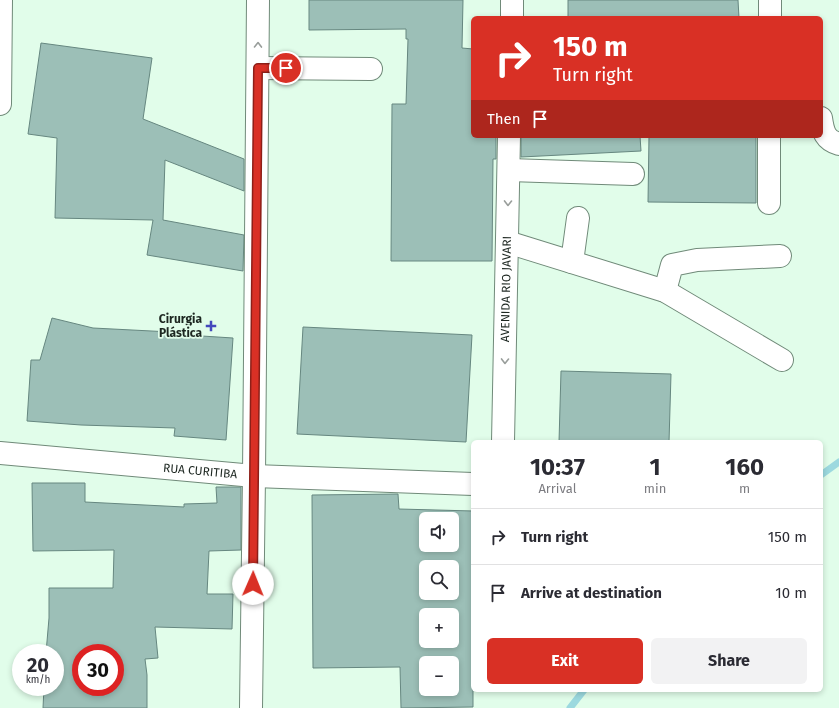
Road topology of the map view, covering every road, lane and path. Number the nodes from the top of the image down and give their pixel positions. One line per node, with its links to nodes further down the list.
1 (1, 0): 9 (street)
2 (258, 0): 7 (street, one-way to 2)
3 (512, 0): 5 (street)
4 (770, 0): 6 (street)
5 (512, 16)
6 (770, 16)
7 (258, 68): 8 (street); 25 (street)
8 (371, 69)
9 (0, 104)
10 (823, 130): 13 (street)
11 (509, 138): 14 (street, AVENIDA RIO JAVARI)
12 (769, 138): 16 (street)
13 (839, 144)
14 (509, 170): 15 (street); 18 (street, AVENIDA RIO JAVARI, one-way to 18)
15 (633, 174)
16 (769, 203)
17 (578, 218): 20 (street)
18 (507, 242): 20 (street); 23 (street, AVENIDA RIO JAVARI, one-way to 23)
19 (780, 256): 21 (street)
20 (572, 262): 21 (street)
21 (665, 291): 22 (street)
22 (782, 360)
23 (504, 440)
24 (0, 453): 25 (street, RUA CURITIBA)
25 (254, 476): 26 (street, RUA CURITIBA); 27 (street)
26 (471, 484)
27 (251, 708)

